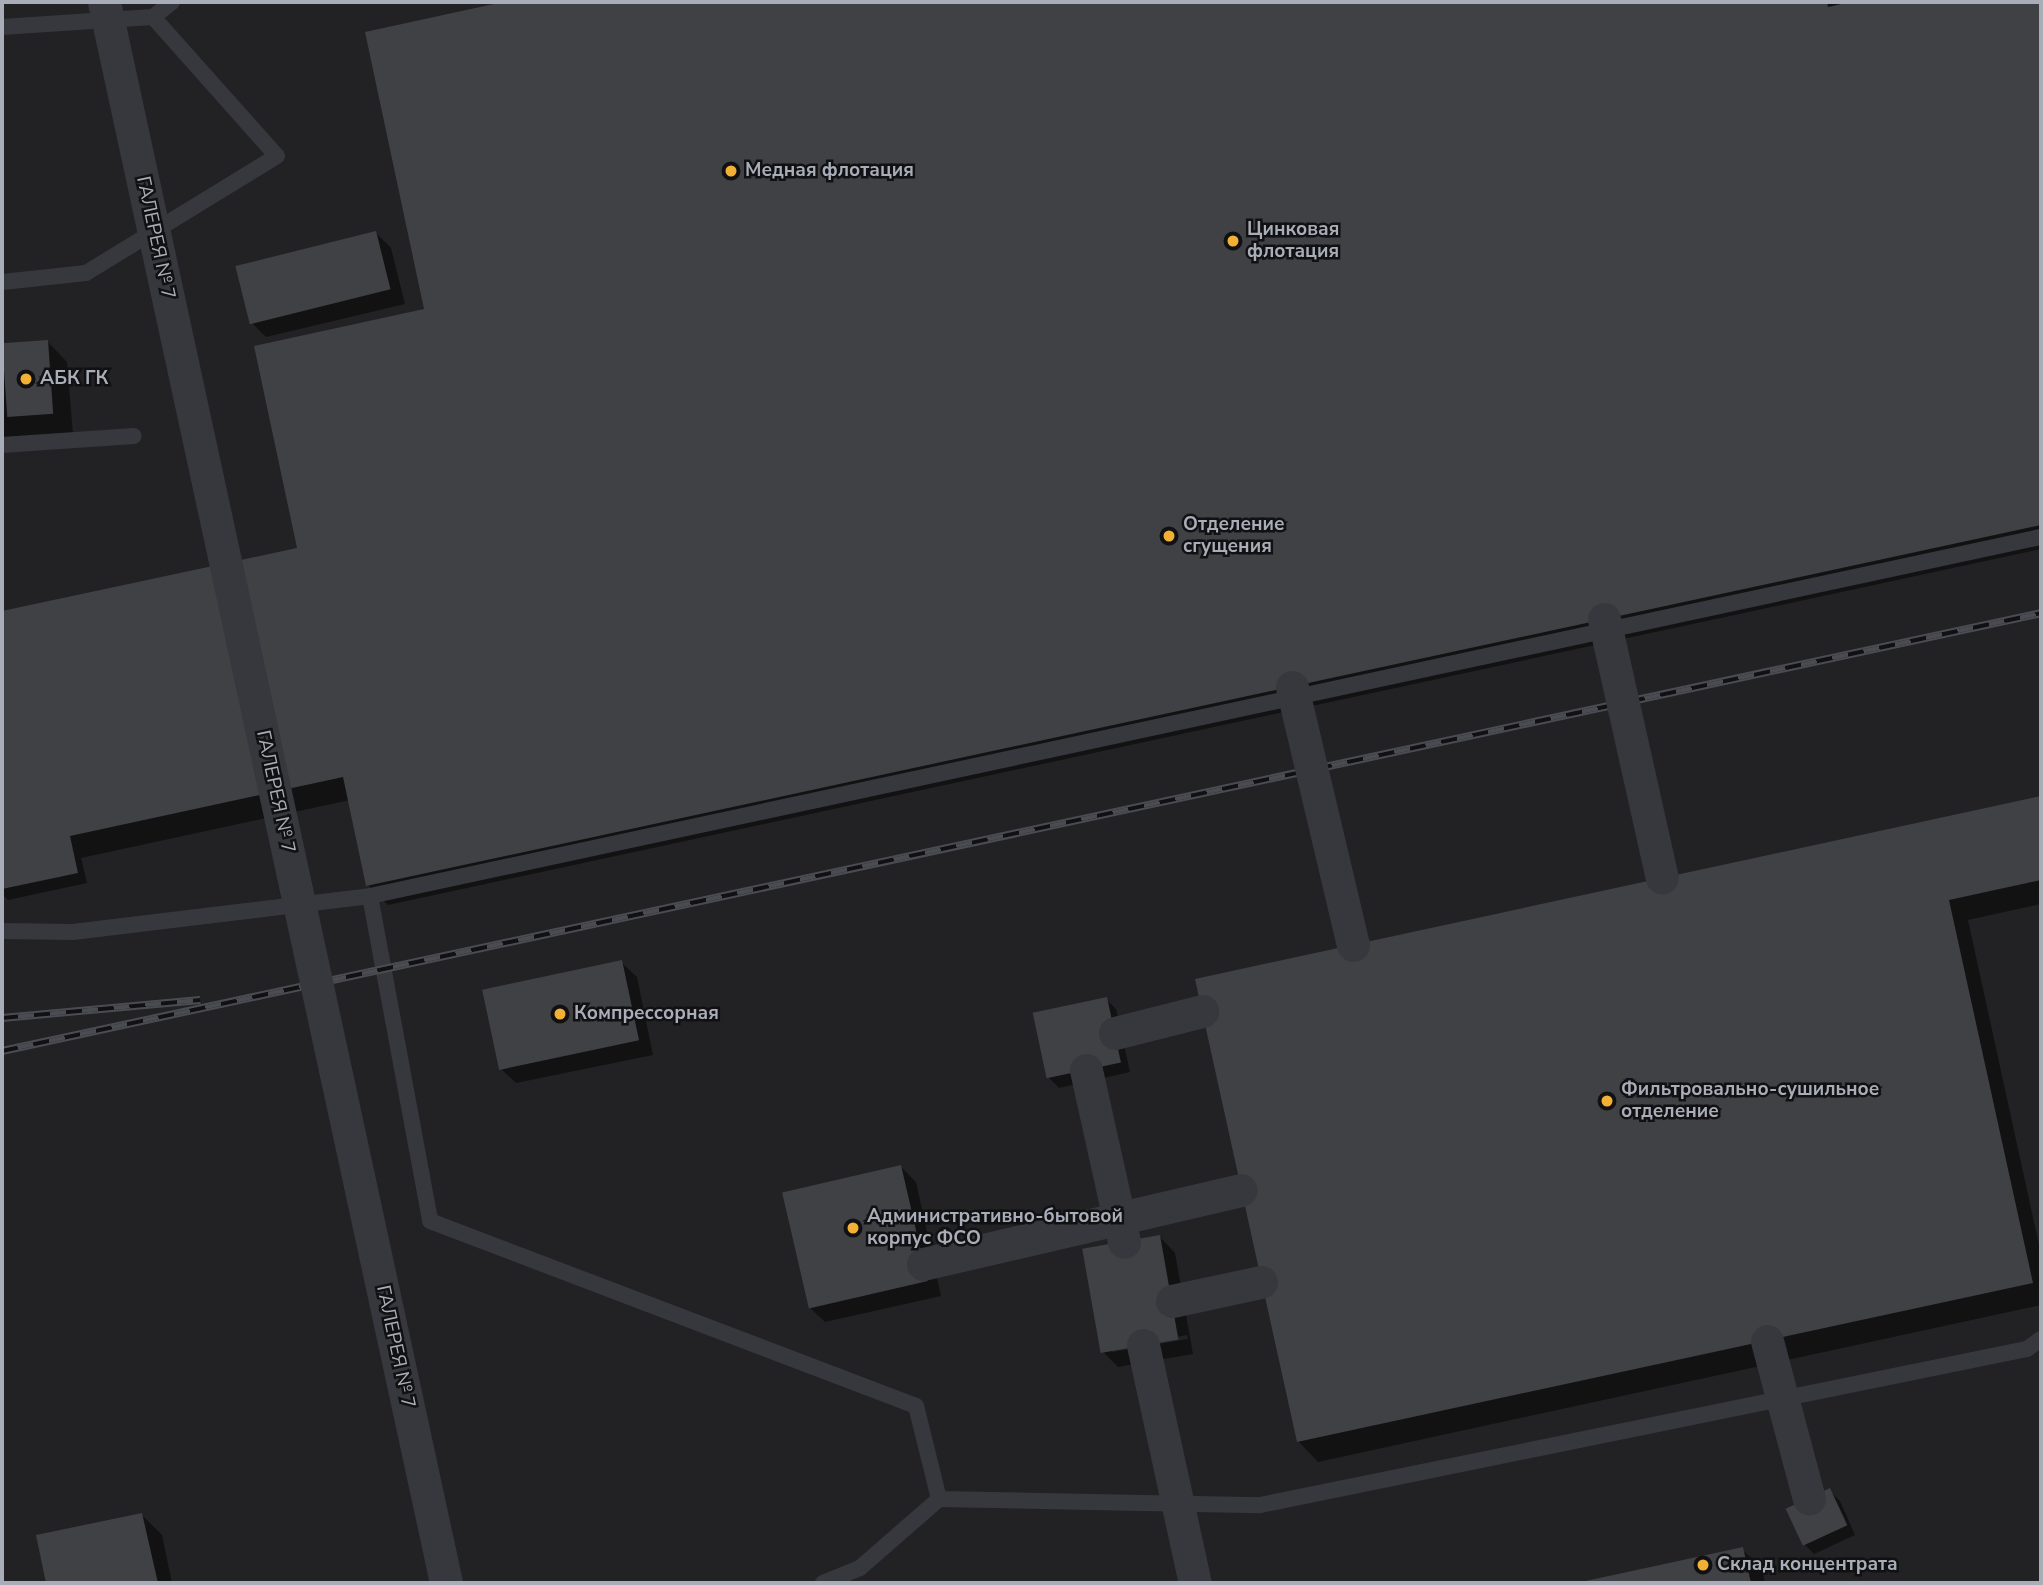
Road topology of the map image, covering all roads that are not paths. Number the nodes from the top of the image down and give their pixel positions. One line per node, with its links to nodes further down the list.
1 (104, 2): 28 (street, ГАЛЕРЕЯ № 7, bridge)
2 (172, 2): 3 (lane)
3 (153, 16): 4 (lane); 5 (lane)
4 (2, 27)
5 (2, 282)
6 (134, 436): 7 (lane)
7 (2, 445)
8 (2041, 537): 12 (lane)
9 (1604, 619): 11 (street, bridge)
10 (1292, 687): 14 (street, bridge)
11 (1662, 878)
12 (370, 896): 13 (lane); 26 (lane)
13 (2, 931)
14 (1353, 945)
15 (1202, 1011): 16 (street)
16 (1115, 1033)
17 (1086, 1070): 19 (street)
18 (1241, 1191): 20 (street, bridge)
19 (1124, 1242)
20 (923, 1264)
21 (1261, 1282): 22 (street)
22 (1172, 1301)
23 (2041, 1339): 26 (lane)
24 (1767, 1341): 27 (street, bridge)
25 (1143, 1345): 30 (street, bridge)
26 (939, 1499): 29 (lane)
27 (1809, 1499)
28 (446, 1583)
29 (823, 1583)
30 (1195, 1583)

